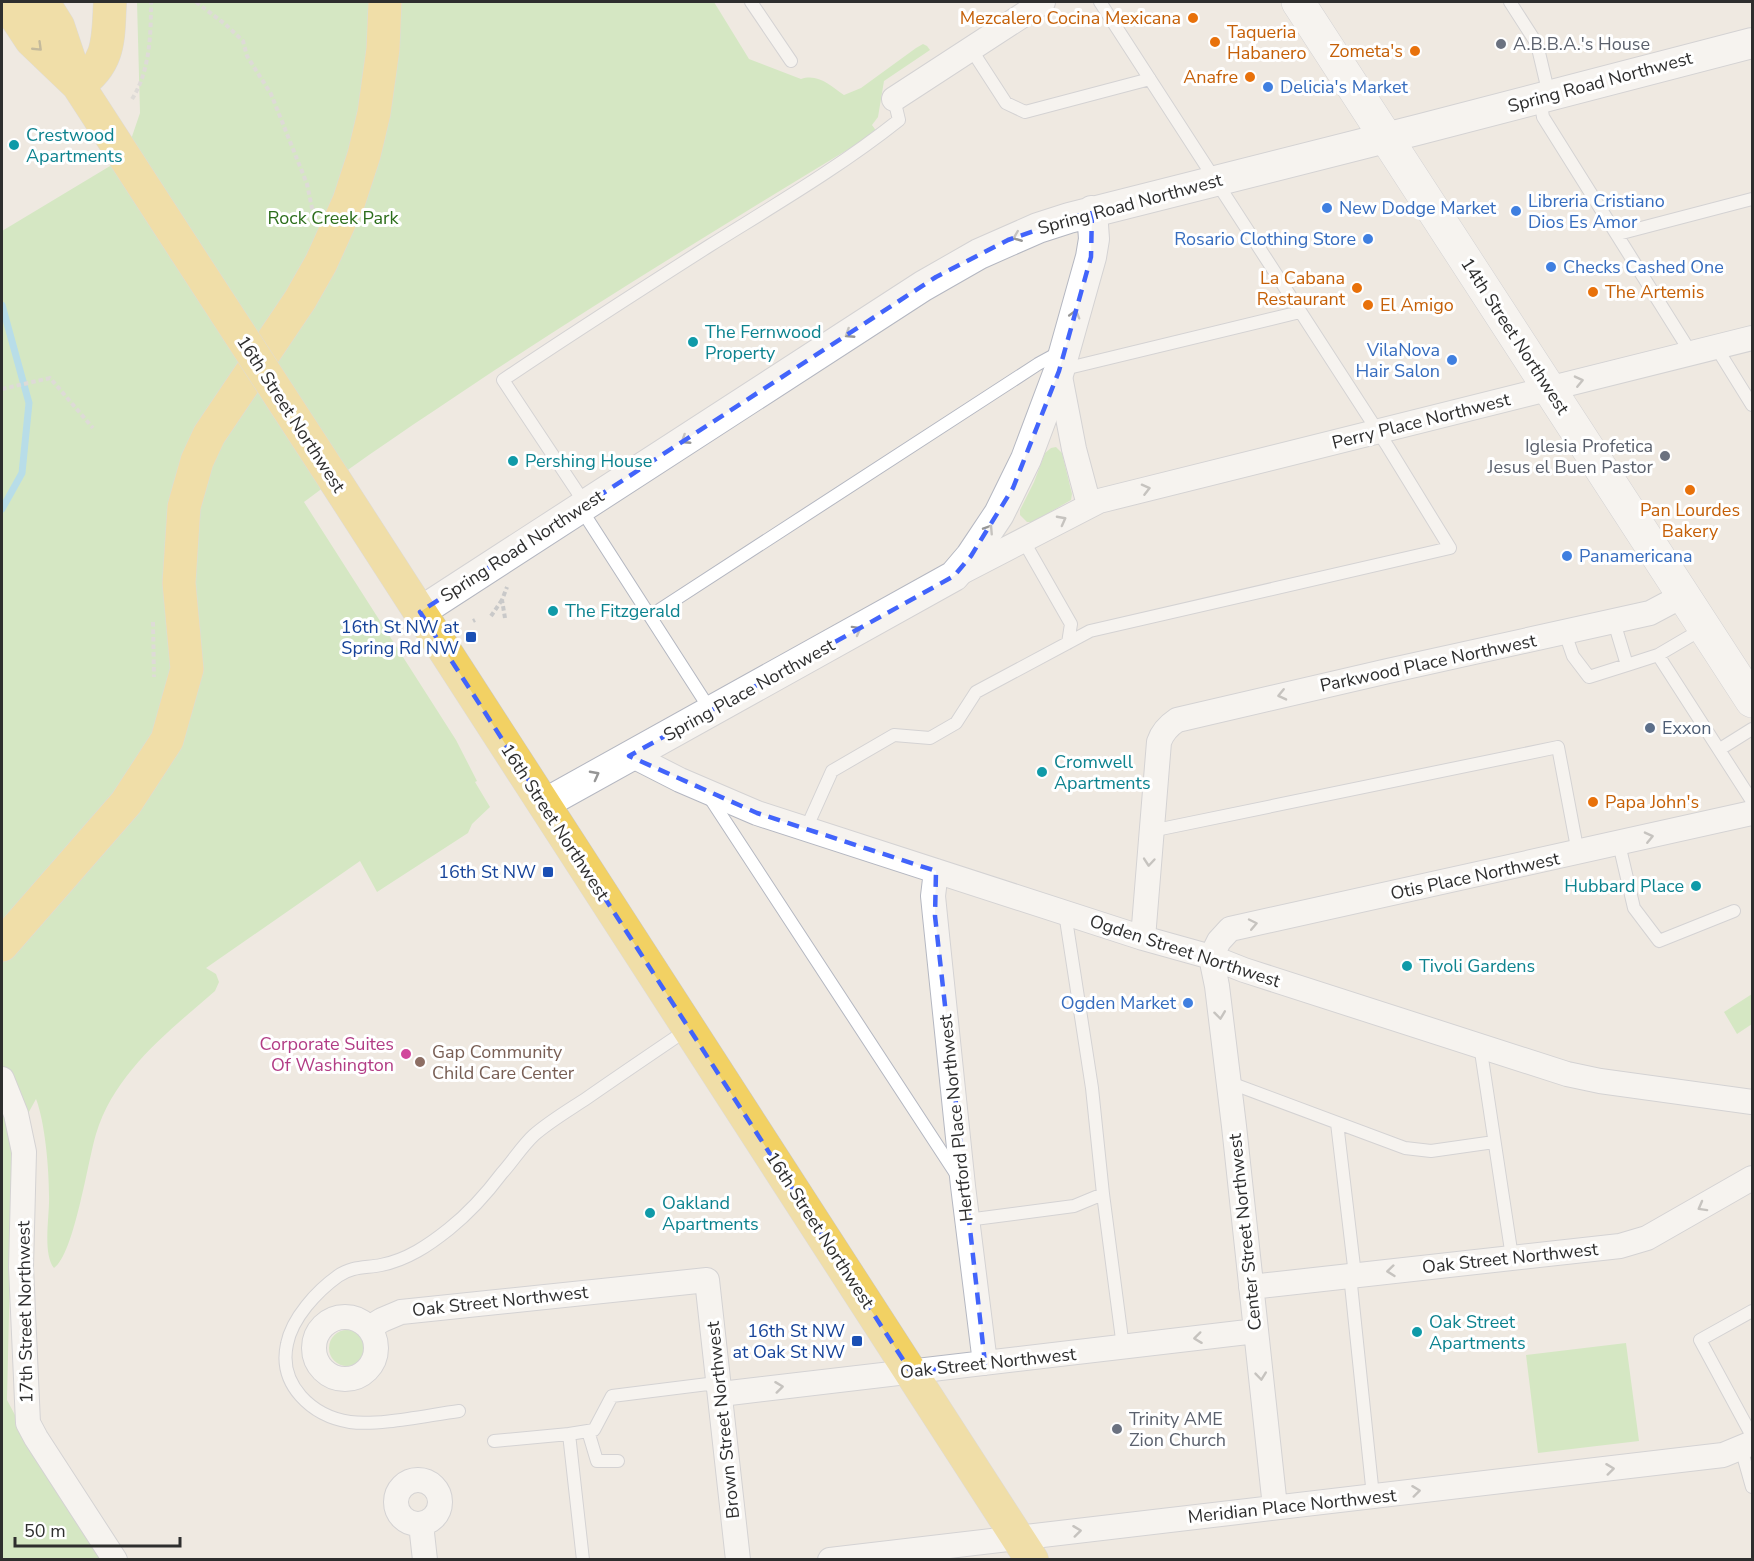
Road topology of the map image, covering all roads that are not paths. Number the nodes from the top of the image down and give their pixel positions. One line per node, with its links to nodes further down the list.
1 (6, 2): 14 (main road, 16th Street Northwest, one-way to 14)
2 (43, 2): 14 (main road, 16th Street Northwest)
3 (110, 2): 14 (main road)
4 (385, 2): 60 (main road)
5 (751, 2): 12 (lane)
6 (1043, 2): 11 (street)
7 (1100, 2): 13 (lane)
8 (1298, 2): 17 (main road, 14th Street Northwest)
9 (1510, 2): 15 (lane)
10 (1752, 43): 15 (street, Spring Road Northwest)
11 (971, 49): 13 (lane); 16 (street)
12 (790, 61)
13 (1150, 79): 18 (lane)
14 (78, 84): 35 (main road, 16th Street Northwest, bridge)
15 (1544, 97): 17 (street, Spring Road Northwest); 21 (lane)
16 (894, 99): 31 (lane)
17 (1386, 138): 18 (street, Spring Road Northwest); 27 (main road, 14th Street Northwest)
18 (1215, 181): 20 (street, Spring Road Northwest); 22 (lane)
19 (1752, 199): 21 (lane)
20 (1092, 212): 26 (street, Spring Place Northwest, one-way to 20); 31 (street, Spring Road Northwest, one-way to 31)
21 (1618, 234): 25 (lane)
22 (1300, 312): 26 (lane); 29 (lane)
23 (1752, 338): 24 (street, Perry Place Northwest)
24 (1716, 347): 25 (street, Perry Place Northwest); 28 (lane)
25 (1691, 353): 27 (street, Perry Place Northwest, one-way to 25)
26 (1062, 360): 30 (street, Spring Place Northwest); 33 (street, Spring Place Northwest, one-way to 26); 36 (lane)
27 (1550, 388): 29 (street, Perry Place Northwest); 34 (main road, 14th Street Northwest)
28 (1752, 405)
29 (1377, 431): 30 (street, Perry Place Northwest, one-way to 29); 40 (lane)
30 (1089, 505): 32 (street, Spring Place Northwest, one-way to 30)
31 (583, 506): 35 (street, Spring Road Northwest); 36 (lane)
32 (1023, 540): 33 (street, Spring Place Northwest); 40 (lane)
33 (954, 576): 44 (street, Spring Place Northwest, one-way to 33)
34 (1684, 596): 37 (street, Parkwood Place Northwest); 38 (main road, 14th Street Northwest)
35 (420, 612): 50 (main road, 16th Street Northwest)
36 (650, 616): 44 (lane)
37 (1614, 622): 39 (street, Parkwood Place Northwest); 42 (lane)
38 (1705, 627): 41 (lane); 43 (main road, 14th Street Northwest)
39 (1565, 633): 42 (lane); 53 (street, Parkwood Place Northwest, one-way to 53)
40 (1068, 643): 52 (lane)
41 (1658, 655): 42 (lane); 46 (lane)
42 (1627, 664)
43 (1749, 689)
44 (711, 711): 47 (street, Spring Place Northwest)
45 (1752, 729): 46 (lane)
46 (1720, 749): 49 (lane)
47 (631, 755): 48 (street, Ogden Street Northwest); 50 (street, Spring Place Northwest, one-way to 47)
48 (705, 791): 52 (street, Ogden Street Northwest); 70 (lane)
49 (1752, 801)
50 (544, 804): 62 (main road, 16th Street Northwest)
51 (1752, 813): 54 (street, Otis Place Northwest, one-way to 51)
52 (806, 829): 56 (street, Ogden Street Northwest)
53 (1151, 831): 55 (lane); 59 (street, one-way to 59)
54 (1619, 844): 55 (street, Otis Place Northwest); 57 (lane)
55 (1578, 853): 61 (street, Otis Place Northwest, one-way to 55)
56 (936, 871): 58 (street, Ogden Street Northwest); 70 (street, Hertford Place Northwest)
57 (1734, 911)
58 (1065, 913): 59 (street, Ogden Street Northwest); 71 (lane)
59 (1143, 938): 61 (street, Ogden Street Northwest)
60 (2, 945)
61 (1211, 957): 63 (street, Ogden Street Northwest); 65 (street, Center Street Northwest, one-way to 65)
62 (689, 1028): 82 (main road, 16th Street Northwest); 84 (lane)
63 (1480, 1045): 66 (street, Ogden Street Northwest); 68 (lane)
64 (2, 1079): 95 (street, 17th Street Northwest)
65 (1228, 1082): 67 (lane); 76 (street, Center Street Northwest)
66 (1752, 1102)
67 (1337, 1123): 68 (lane); 74 (lane)
68 (1494, 1142): 73 (lane)
69 (1752, 1178): 73 (street, Oak Street Northwest, one-way to 73)
70 (963, 1186): 72 (street, Hertford Place Northwest)
71 (1103, 1194): 72 (lane); 80 (lane)
72 (967, 1220): 81 (street, Hertford Place Northwest)
73 (1512, 1257): 74 (street, Oak Street Northwest, one-way to 74)
74 (1352, 1275): 76 (street, Oak Street Northwest); 91 (lane)
75 (706, 1280): 78 (street, Oak Street Northwest); 83 (street, Brown Street Northwest)
76 (1251, 1287): 79 (street, Center Street Northwest)
77 (1752, 1311): 88 (lane)
78 (369, 1328)
79 (1256, 1331): 80 (street, Oak Street Northwest, one-way to 80); 92 (street, Center Street Northwest, one-way to 92)
80 (1123, 1347): 81 (street, Oak Street Northwest)
81 (985, 1364): 82 (street, Oak Street Northwest)
82 (911, 1372): 83 (street, Oak Street Northwest, one-way to 82); 94 (main road, 16th Street Northwest)
83 (721, 1394): 85 (lane); 98 (street, Brown Street Northwest)
84 (459, 1411)
85 (588, 1431): 86 (lane); 89 (lane)
86 (569, 1434): 87 (lane); 97 (lane)
87 (494, 1441)
88 (1749, 1442): 90 (lane); 91 (street, Meridian Place Northwest, one-way to 88)
89 (618, 1461)
90 (1752, 1487)
91 (1373, 1496): 92 (street, Meridian Place Northwest)
92 (1275, 1507): 94 (street, Meridian Place Northwest, one-way to 92)
93 (421, 1524): 96 (street)
94 (1025, 1549): 99 (street, Meridian Place Northwest)
95 (115, 1560)
96 (425, 1560)
97 (583, 1560)
98 (738, 1560)
99 (830, 1560)

